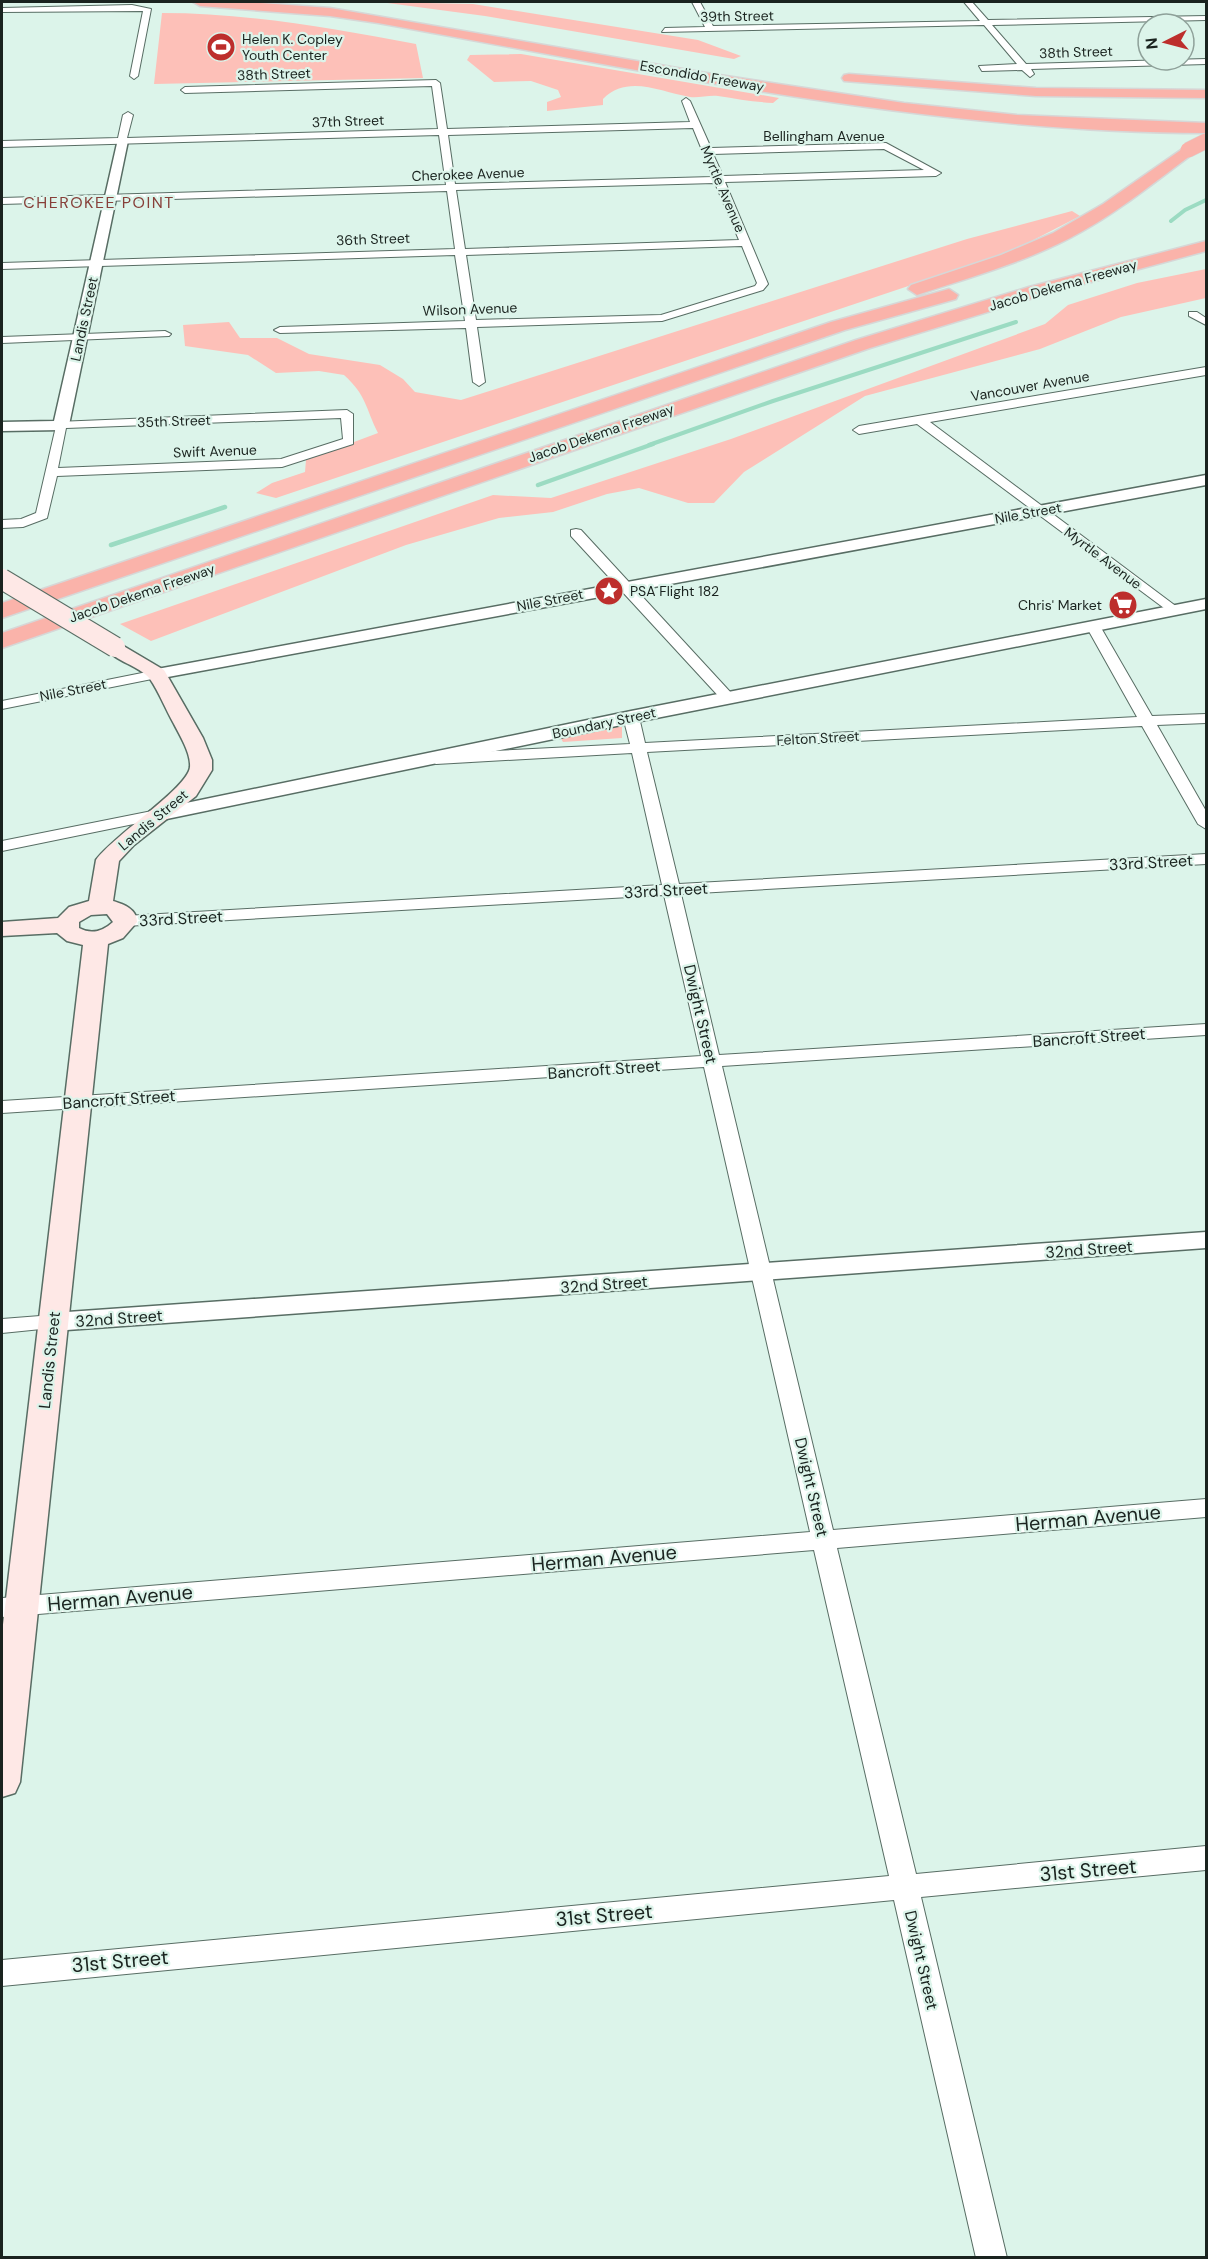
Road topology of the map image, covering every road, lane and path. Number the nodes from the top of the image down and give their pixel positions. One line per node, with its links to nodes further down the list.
1 (200, 2): 18 (highway, Escondido Freeway)
2 (336, 2): 6 (highway)
3 (696, 2): 9 (street)
4 (968, 2): 8 (street)
5 (2, 10): 15 (street)
6 (442, 16)
7 (1206, 18): 8 (street, 39th Street)
8 (987, 24): 9 (street, 39th Street); 12 (street)
9 (710, 29): 10 (street, 39th Street)
10 (664, 30)
11 (1206, 62): 12 (street, 38th Street)
12 (1024, 67): 13 (street, 38th Street); 16 (street)
13 (982, 68)
14 (755, 70): 22 (highway, Escondido Freeway)
15 (134, 76)
16 (1032, 76)
17 (835, 77): 20 (highway)
18 (768, 88): 25 (highway, Escondido Freeway); 28 (highway)
19 (185, 90): 26 (street, 38th Street)
20 (1206, 94)
21 (686, 101): 24 (street, Myrtle Avenue)
22 (1171, 109)
23 (128, 115): 27 (street, Landis Street)
24 (696, 125): 26 (street, 37th Street); 30 (street, Myrtle Avenue)
25 (1206, 128)
26 (443, 132): 27 (street, 37th Street); 33 (street)
27 (122, 141): 29 (street, 37th Street); 34 (street, Landis Street)
28 (1206, 141): 54 (highway, bridge)
29 (2, 144)
30 (707, 151): 31 (street, Bellingham Avenue); 32 (street, Myrtle Avenue)
31 (936, 173): 32 (street, Cherokee Avenue)
32 (719, 180): 33 (street, Cherokee Avenue); 37 (street, Myrtle Avenue)
33 (451, 188): 34 (street, Cherokee Avenue); 40 (street)
34 (110, 198): 35 (street, Cherokee Avenue); 42 (street, Landis Street)
35 (2, 201)
36 (1206, 228): 39 (highway, Jacob Dekema Freeway)
37 (745, 243): 40 (street, 36th Street); 44 (street, Myrtle Avenue)
38 (1206, 246): 46 (highway, Jacob Dekema Freeway)
39 (1121, 249)
40 (460, 251): 42 (street, 36th Street); 49 (street)
41 (1206, 256): 46 (highway)
42 (96, 263): 43 (street, 36th Street); 52 (street, Landis Street)
43 (2, 266)
44 (759, 277): 49 (street, Wilson Avenue)
45 (999, 282): 54 (highway, Jacob Dekema Freeway)
46 (959, 314): 66 (highway, Jacob Dekema Freeway)
47 (1193, 314): 48 (street)
48 (1206, 322)
49 (471, 324): 50 (street, Wilson Avenue); 56 (street)
50 (280, 330)
51 (165, 334): 52 (street)
52 (80, 337): 53 (street); 59 (street, Landis Street)
53 (2, 339)
54 (756, 354): 70 (highway, Jacob Dekema Freeway)
55 (1206, 371): 58 (street, Vancouver Avenue)
56 (479, 382)
57 (347, 414): 59 (street, 35th Street); 62 (street, Swift Avenue)
58 (920, 420): 61 (street, Vancouver Avenue); 64 (street, Myrtle Avenue)
59 (61, 425): 60 (street, 35th Street); 62 (street, Landis Street)
60 (2, 427)
61 (860, 430)
62 (51, 472): 65 (street, Landis Street)
63 (1206, 480): 64 (street, Nile Street)
64 (1040, 511): 69 (street, Nile Street); 73 (street, Myrtle Avenue)
65 (2, 524)
66 (317, 532): 76 (highway, Jacob Dekema Freeway); 77 (highway)
67 (576, 533): 69 (street)
68 (2, 579): 78 (main road, Landis Street, bridge)
69 (624, 586): 78 (street, Nile Street); 79 (street)
70 (67, 588): 71 (highway); 74 (highway, Jacob Dekema Freeway)
71 (2, 600)
72 (1206, 604): 73 (street, Boundary Street)
73 (1172, 610): 75 (street, Boundary Street)
74 (2, 611)
75 (1093, 626): 79 (street, Boundary Street); 83 (street)
76 (2, 641)
77 (2, 657)
78 (157, 674): 80 (street, Nile Street); 86 (main road, Landis Street)
79 (728, 698): 81 (street, Boundary Street)
80 (2, 705)
81 (632, 717): 84 (street, Dwight Street); 85 (street, Boundary Street)
82 (1206, 718): 83 (street, Felton Street)
83 (1146, 721): 84 (street, Felton Street); 87 (street)
84 (638, 747): 85 (street, Felton Street); 90 (street, Dwight Street)
85 (429, 760): 86 (street, Boundary Street)
86 (157, 815): 88 (street, Boundary Street); 91 (main road, Landis Street)
87 (1206, 824)
88 (2, 846)
89 (1206, 859): 90 (street, 33rd Street)
90 (672, 890): 92 (street, 33rd Street); 97 (street, Dwight Street)
91 (100, 906): 92 (main road); 93 (main road)
92 (125, 921): 95 (main road)
93 (66, 925): 94 (main road); 95 (main road)
94 (2, 929)
95 (96, 939): 98 (main road, Landis Street)
96 (1206, 1029): 97 (street, Bancroft Street)
97 (712, 1062): 98 (street, Bancroft Street); 101 (street, Dwight Street)
98 (78, 1102): 99 (street, Bancroft Street); 102 (main road, Landis Street)
99 (2, 1107)
100 (1206, 1240): 101 (street, 32nd Street)
101 (762, 1273): 102 (street, 32nd Street); 105 (street, Dwight Street)
102 (53, 1322): 103 (street, 32nd Street); 106 (main road, Landis Street)
103 (2, 1326)
104 (1206, 1508): 105 (street, Herman Avenue)
105 (824, 1539): 106 (street, Herman Avenue); 109 (street, Dwight Street)
106 (11, 1607): 107 (main road, Landis Street)
107 (2, 1782)
108 (1206, 1858): 109 (street, 31st Street)
109 (905, 1887): 110 (street, 31st Street); 111 (street, Dwight Street)
110 (2, 1973)
111 (992, 2258)

